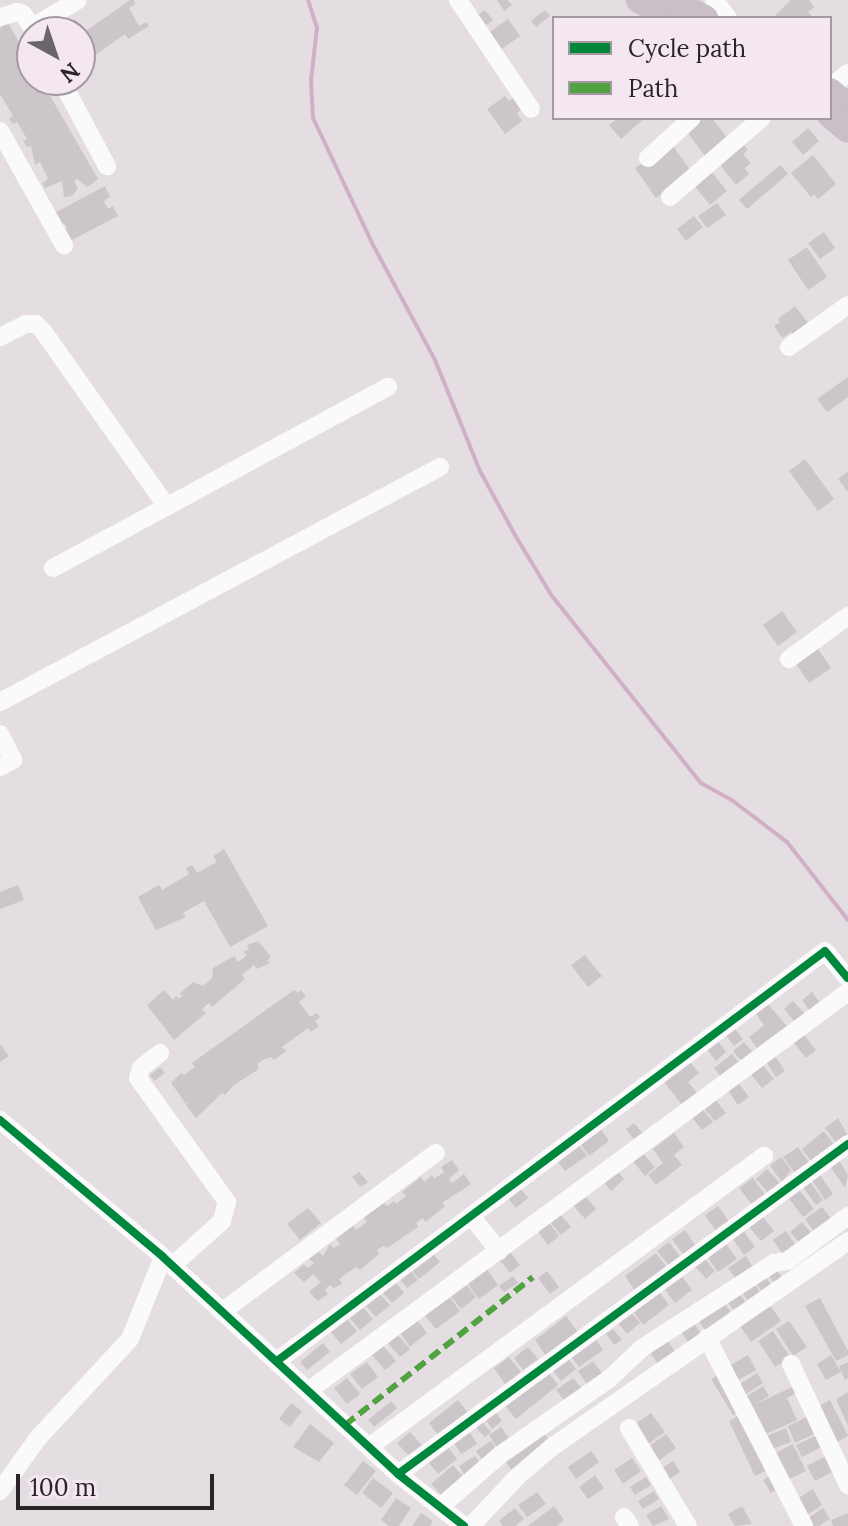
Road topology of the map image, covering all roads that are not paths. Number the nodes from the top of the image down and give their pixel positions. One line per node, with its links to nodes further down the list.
1 (78, 0): 7 (street)
2 (458, 0): 15 (street)
3 (639, 0): 8 (highway)
4 (672, 0): 5 (highway)
5 (721, 9)
6 (21, 16): 9 (street)
7 (55, 16)
8 (666, 16)
9 (0, 17)
10 (848, 73): 11 (street)
11 (832, 87)
12 (832, 91): 14 (highway)
13 (70, 96): 22 (street)
14 (848, 106)
15 (531, 109)
16 (832, 117): 19 (highway)
17 (690, 120): 21 (street)
18 (760, 120): 23 (street)
19 (848, 130)
20 (0, 131): 24 (street)
21 (648, 158)
22 (107, 166)
23 (670, 197)
24 (64, 245)
25 (848, 305): 27 (street)
26 (0, 337): 30 (street)
27 (789, 347)
28 (388, 387): 30 (street)
29 (440, 467): 34 (street)
30 (167, 507): 31 (street)
31 (53, 568)
32 (848, 616): 33 (street)
33 (789, 659)
34 (0, 702)
35 (0, 734): 36 (street)
36 (0, 767)
37 (848, 978): 44 (street)
38 (848, 992): 47 (street)
39 (160, 1053): 48 (street)
40 (2, 1125): 48 (street)
41 (848, 1144): 56 (street)
42 (436, 1153): 49 (street)
43 (764, 1156): 55 (street)
44 (471, 1216): 47 (street); 51 (street)
45 (848, 1216): 59 (street)
46 (848, 1241): 50 (street)
47 (499, 1251): 53 (street)
48 (168, 1261): 49 (street); 58 (street)
49 (223, 1311): 51 (street)
50 (707, 1338): 61 (street); 63 (street)
51 (277, 1361): 53 (street)
52 (791, 1364): 57 (street)
53 (308, 1391): 55 (street)
54 (629, 1428): 62 (street)
55 (369, 1447): 56 (street)
56 (398, 1474): 59 (street)
57 (848, 1485)
58 (0, 1491)
59 (440, 1507): 60 (street)
60 (464, 1526)
61 (471, 1526)
62 (688, 1526)
63 (804, 1526)

